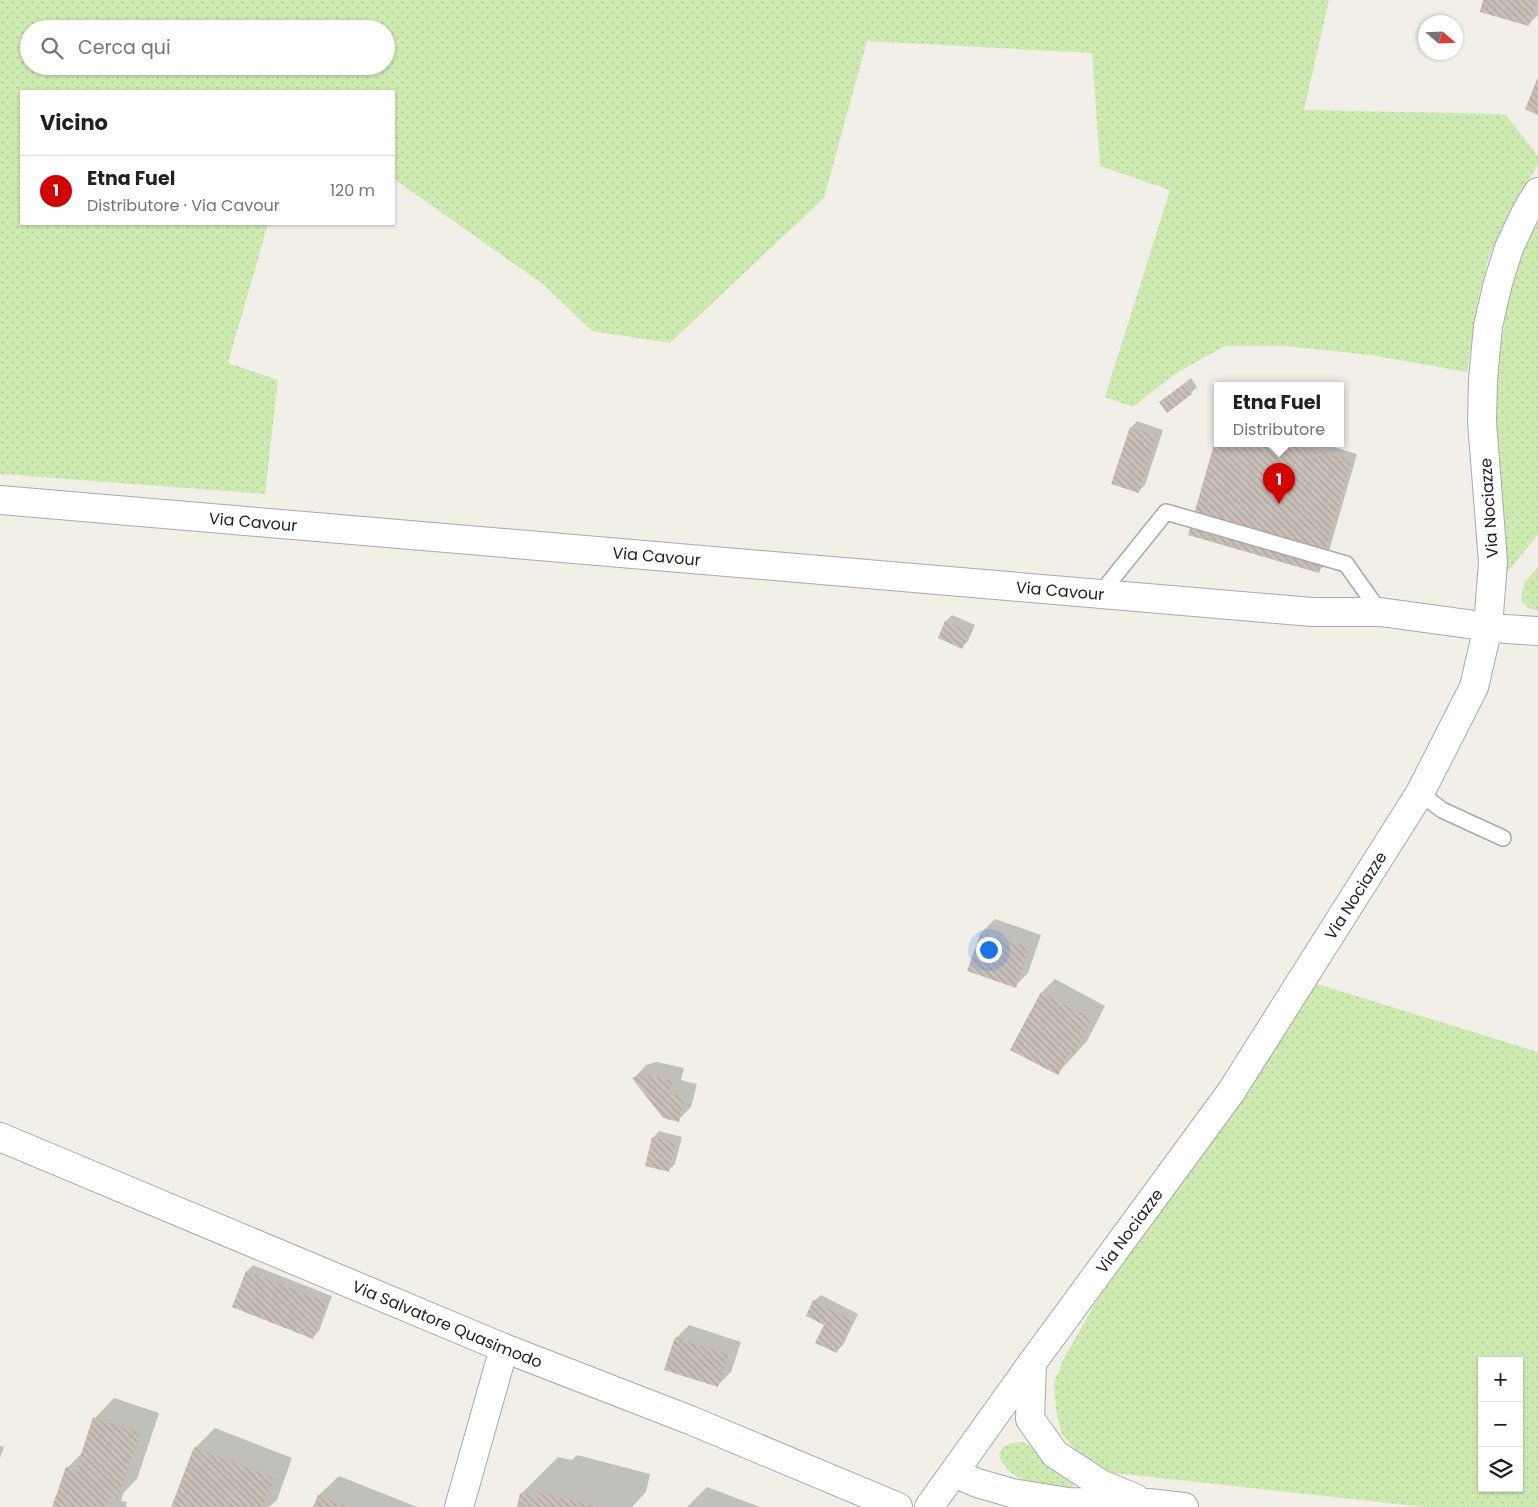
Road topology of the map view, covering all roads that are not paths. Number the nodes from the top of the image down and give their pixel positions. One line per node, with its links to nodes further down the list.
1 (1538, 192): 6 (street, Via Nociazze)
2 (0, 500): 3 (street, Via Cavour)
3 (1100, 594): 4 (street, Via Cavour); 5 (lane)
4 (1312, 612): 5 (street); 6 (street)
5 (1380, 612): 6 (street)
6 (1488, 627): 7 (street); 8 (street, Via Nociazze)
7 (1538, 631)
8 (1420, 794): 9 (lane); 12 (street, Via Nociazze)
9 (1503, 838)
10 (0, 1137): 11 (street, Via Salvatore Quasimodo)
11 (504, 1348): 16 (street); 18 (street, Via Salvatore Quasimodo)
12 (1032, 1363): 13 (street); 14 (street, Via Nociazze)
13 (1030, 1419): 14 (street); 17 (street)
14 (991, 1421): 15 (street, Via Nociazze)
15 (954, 1473): 17 (street); 19 (street, Via Nociazze)
16 (460, 1503)
17 (1148, 1503): 20 (street)
18 (898, 1507)
19 (929, 1507)
20 (1184, 1507)

